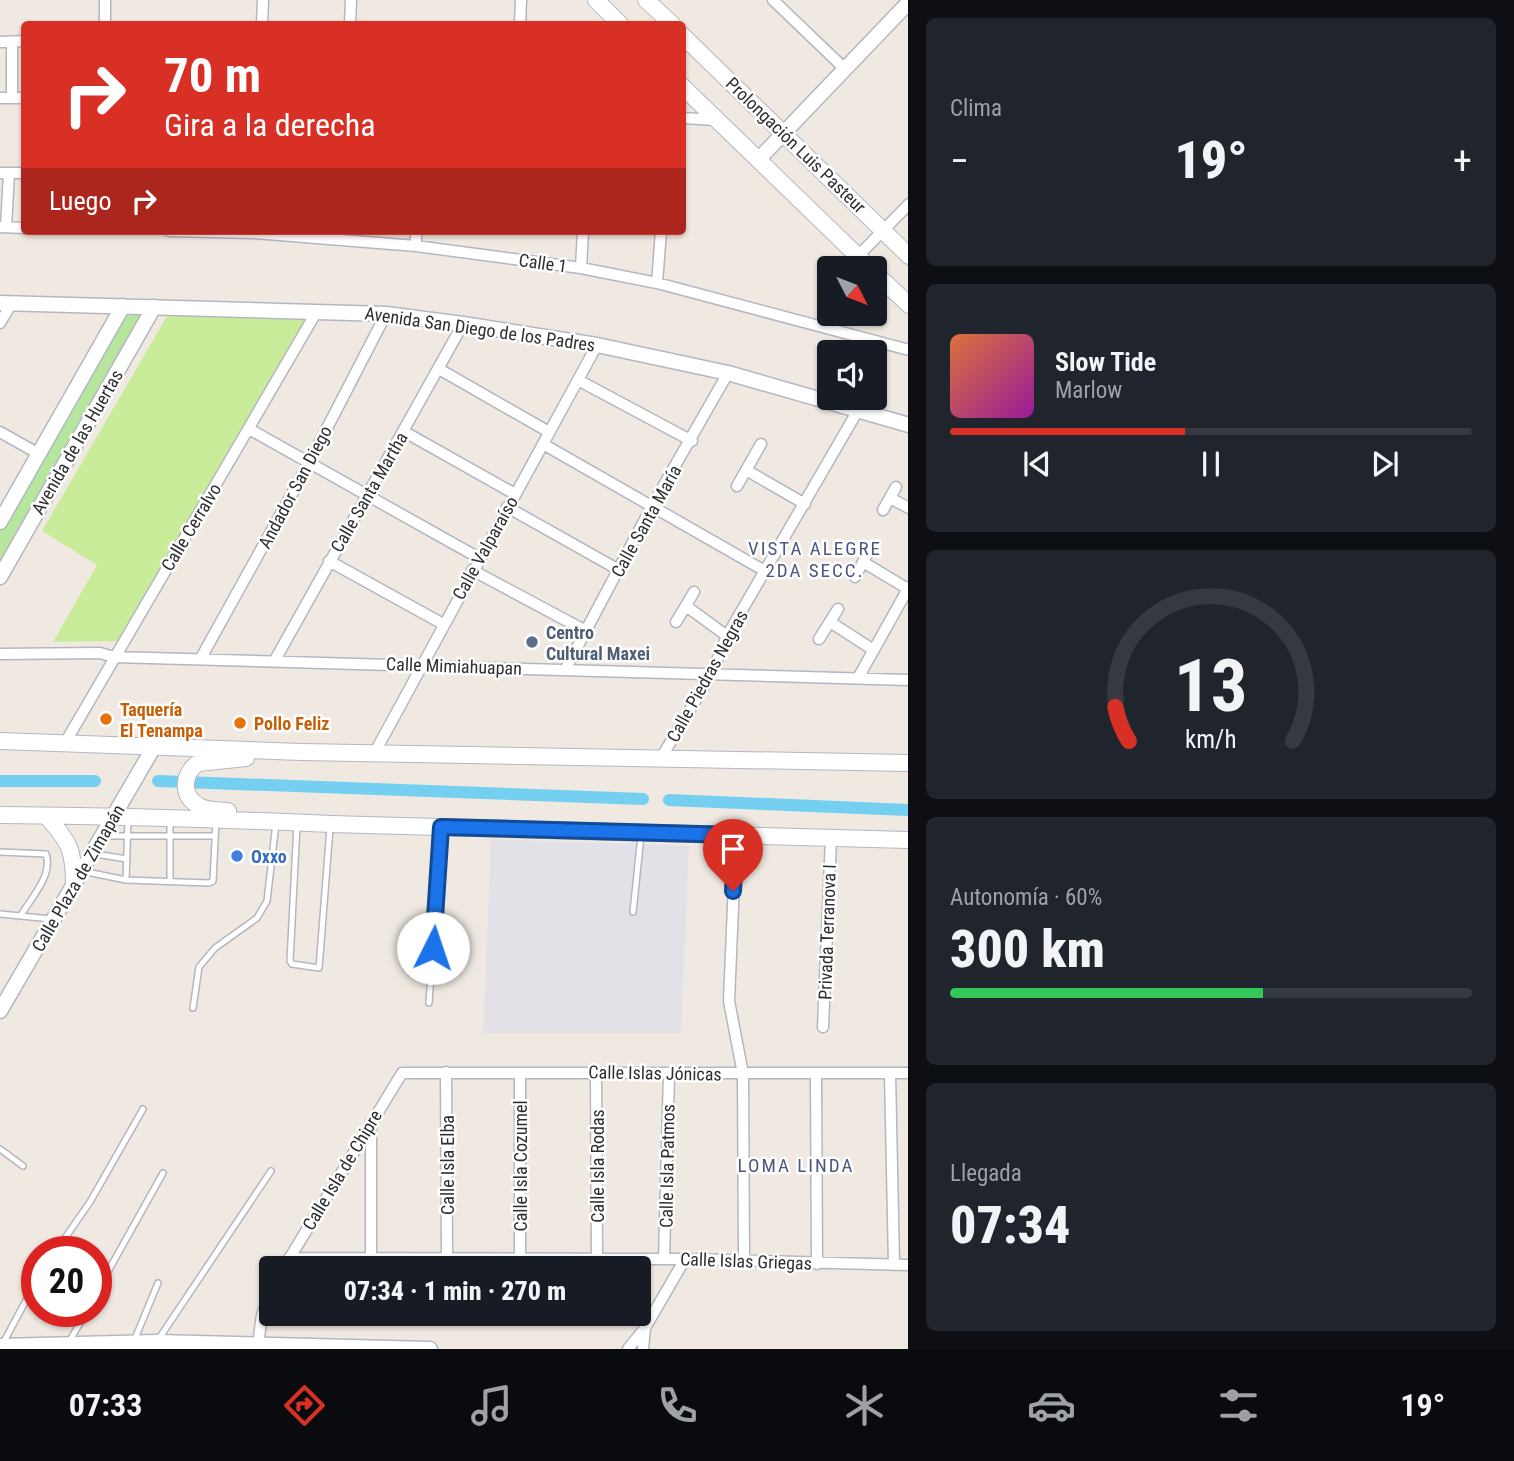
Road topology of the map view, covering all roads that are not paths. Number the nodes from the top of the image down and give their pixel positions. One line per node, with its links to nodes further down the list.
1 (105, 0): 9 (street)
2 (263, 0): 10 (street)
3 (351, 0): 11 (street)
4 (522, 0): 12 (street)
5 (596, 0): 13 (main road)
6 (647, 0): 14 (main road)
7 (773, 0): 19 (street)
8 (907, 2): 19 (street)
9 (105, 21)
10 (262, 21)
11 (350, 21)
12 (520, 21)
13 (617, 21)
14 (669, 21)
15 (686, 39): 24 (main road, Prolongación Luis Pasteur)
16 (21, 41): 18 (street)
17 (0, 42): 18 (street)
18 (12, 42): 21 (street)
19 (846, 70): 24 (street)
20 (686, 90): 23 (main road, Prolongación Luis Pasteur)
21 (6, 98)
22 (686, 118): 23 (street)
23 (716, 120): 25 (main road, Prolongación Luis Pasteur)
24 (784, 134): 25 (street); 30 (main road, Prolongación Luis Pasteur)
25 (758, 160): 36 (main road, Prolongación Luis Pasteur)
26 (4, 173): 28 (street)
27 (908, 204): 30 (street)
28 (3, 227): 29 (street)
29 (21, 228)
30 (883, 230): 37 (street); 38 (main road, Prolongación Luis Pasteur)
31 (289, 235): 35 (street, Calle 1)
32 (416, 235): 35 (street)
33 (583, 235): 39 (street)
34 (661, 235): 40 (street)
35 (416, 246): 39 (street, Calle 1)
36 (858, 256)
37 (868, 256)
38 (908, 256)
39 (582, 268): 40 (street, Calle 1)
40 (657, 283): 51 (street, Calle 1)
41 (887, 284): 43 (main road)
42 (6, 303): 44 (street, Avenida San Diego de los Padres); 48 (street)
43 (908, 304)
44 (124, 306): 45 (street, Avenida San Diego de los Padres); 64 (street, Avenida de las Huertas)
45 (155, 307): 46 (street, Avenida San Diego de los Padres); 85 (street, Avenida de las Huertas)
46 (317, 310): 47 (street, Avenida San Diego de los Padres); 57 (street, Calle Cerralvo)
47 (386, 314): 49 (street, Avenida San Diego de los Padres); 65 (street, Andador San Diego)
48 (0, 323)
49 (463, 324): 50 (street, Avenida San Diego de los Padres); 52 (street, Calle Santa Martha)
50 (597, 345): 53 (street, Avenida San Diego de los Padres); 54 (street, Calle Valparaíso)
51 (908, 350)
52 (439, 369): 58 (street, Calle Santa Martha); 60 (street)
53 (729, 373): 55 (street, Avenida San Diego de los Padres); 61 (street, Calle Santa María)
54 (578, 380): 60 (street, Calle Valparaíso); 61 (street)
55 (857, 412): 56 (street, Avenida San Diego de los Padres); 72 (street, Calle Piedras Negras)
56 (908, 425)
57 (249, 429): 65 (street); 99 (street, Calle Cerralvo)
58 (403, 431): 69 (street); 70 (street, Calle Santa Martha)
59 (0, 432): 64 (street)
60 (549, 432): 62 (street, Calle Valparaíso)
61 (692, 441): 73 (street, Calle Santa María)
62 (542, 444): 69 (street, Calle Valparaíso); 73 (street)
63 (761, 444): 66 (street)
64 (39, 454): 77 (street, Avenida de las Huertas)
65 (309, 463): 70 (street); 100 (street, Andador San Diego)
66 (746, 470): 67 (street); 72 (street)
67 (737, 486)
68 (896, 487): 71 (street)
69 (515, 494): 74 (street, Calle Valparaíso)
70 (366, 495): 79 (street); 80 (street, Calle Santa Martha)
71 (890, 498): 75 (street); 76 (street)
72 (805, 504): 84 (street, Calle Piedras Negras)
73 (652, 506): 83 (street, Calle Santa María); 84 (street)
74 (507, 507): 79 (street, Calle Valparaíso); 83 (street)
75 (908, 508)
76 (883, 510)
77 (0, 522)
78 (870, 549): 81 (street)
79 (479, 558): 82 (street, Calle Valparaíso)
80 (329, 561): 93 (street); 101 (street, Calle Santa Martha)
81 (863, 562): 86 (street); 87 (street)
82 (472, 570): 93 (street, Calle Valparaíso); 94 (street)
83 (619, 570): 94 (street, Calle Santa María)
84 (765, 571): 95 (street, Calle Piedras Negras)
85 (0, 577)
86 (855, 577)
87 (908, 588): 97 (street)
88 (694, 592): 89 (street)
89 (686, 606): 91 (street); 95 (street)
90 (838, 608): 92 (street)
91 (676, 622)
92 (830, 622): 96 (street); 97 (street)
93 (443, 624): 102 (street, Calle Valparaíso)
94 (586, 631): 103 (street, Calle Santa María)
95 (727, 636): 104 (street, Calle Piedras Negras)
96 (819, 639)
97 (872, 649): 105 (street)
98 (0, 654): 99 (street, Calle Mimiahuapan)
99 (114, 657): 100 (street, Calle Mimiahuapan); 108 (street, Calle Cerralvo)
100 (201, 658): 101 (street, Calle Mimiahuapan)
101 (275, 660): 102 (street, Calle Mimiahuapan)
102 (420, 664): 103 (street, Calle Mimiahuapan); 111 (street, Calle Valparaíso)
103 (565, 670): 104 (street, Calle Mimiahuapan)
104 (712, 673): 105 (street, Calle Mimiahuapan); 112 (street, Calle Piedras Negras)
105 (858, 678): 106 (street, Calle Mimiahuapan)
106 (908, 680)
107 (0, 741): 108 (main road)
108 (65, 743): 109 (main road)
109 (155, 746): 110 (main road); 116 (street, Calle Plaza de Zimapán)
110 (301, 752): 111 (main road); 118 (main road)
111 (374, 752): 112 (main road)
112 (662, 758): 113 (main road)
113 (908, 763)
114 (0, 815): 115 (main road)
115 (46, 816): 116 (main road); 133 (main road)
116 (121, 818): 117 (main road); 124 (street, Calle Plaza de Zimapán); 127 (lane)
117 (170, 819): 122 (main road); 126 (lane)
118 (269, 819): 119 (main road); 122 (main road); 141 (lane)
119 (298, 822): 120 (main road); 120 (lane)
120 (331, 824): 121 (main road)
121 (441, 827): 123 (main road); 140 (lane)
122 (216, 828): 126 (lane); 135 (lane)
123 (641, 833): 125 (main road); 136 (lane)
124 (103, 835): 127 (lane); 131 (street, Calle Plaza de Zimapán)
125 (736, 835): 128 (main road); 151 (street)
126 (170, 836): 127 (lane); 135 (lane)
127 (127, 837): 132 (lane)
128 (831, 838): 129 (main road); 143 (street, Privada Terranova I)
129 (908, 840)
130 (0, 852): 138 (lane)
131 (92, 854): 132 (lane); 133 (street, Calle Plaza de Zimapán)
132 (127, 859): 134 (lane)
133 (78, 878): 134 (lane); 139 (street, Calle Plaza de Zimapán)
134 (126, 880): 135 (lane)
135 (170, 881)
136 (633, 912)
137 (0, 914): 138 (lane)
138 (21, 915): 139 (lane)
139 (54, 919): 142 (street, Calle Plaza de Zimapán)
140 (429, 1003)
141 (193, 1008)
142 (0, 1011)
143 (823, 1027)
144 (446, 1072): 146 (street, Calle Islas Jónicas); 147 (street, Calle Islas Jónicas); 162 (street, Calle Isla Elba)
145 (596, 1072): 147 (street, Calle Islas Jónicas); 150 (street, Calle Islas Jónicas); 164 (street, Calle Isla Rodas)
146 (402, 1073): 154 (street, Calle Isla de Chipre)
147 (520, 1073): 163 (street, Calle Isla Cozumel)
148 (890, 1073): 149 (street, Calle Islas Jónicas); 152 (street, Calle Islas Jónicas); 171 (street)
149 (908, 1073)
150 (669, 1074): 151 (street, Calle Islas Jónicas); 166 (street, Calle Isla Patmos)
151 (743, 1074): 152 (street, Calle Islas Jónicas); 168 (street)
152 (816, 1074): 170 (street)
153 (143, 1109): 159 (lane)
154 (371, 1121): 160 (street, Calle Isla de Chipre); 161 (street)
155 (0, 1149): 156 (lane)
156 (23, 1166)
157 (271, 1171): 180 (lane)
158 (163, 1173): 169 (lane)
159 (66, 1236)
160 (290, 1256)
161 (371, 1256)
162 (447, 1256)
163 (520, 1256)
164 (597, 1256)
165 (651, 1259): 166 (street, Calle Islas Griegas)
166 (664, 1259): 167 (street, Calle Islas Griegas)
167 (685, 1259): 168 (street, Calle Islas Griegas); 177 (street)
168 (744, 1261): 170 (street, Calle Islas Griegas)
169 (112, 1264)
170 (817, 1264): 171 (street, Calle Islas Griegas)
171 (894, 1265): 172 (street, Calle Islas Griegas)
172 (908, 1265)
173 (158, 1283): 182 (lane)
174 (21, 1307): 181 (lane)
175 (260, 1326): 178 (street)
176 (78, 1327): 179 (lane)
177 (645, 1328): 186 (street); 187 (street)
178 (258, 1344): 180 (street); 183 (street)
179 (68, 1345): 181 (street); 182 (street)
180 (155, 1345): 182 (street)
181 (1, 1346)
182 (131, 1346)
183 (276, 1347): 184 (street)
184 (380, 1348): 185 (street)
185 (430, 1349)
186 (628, 1349)
187 (643, 1349)

